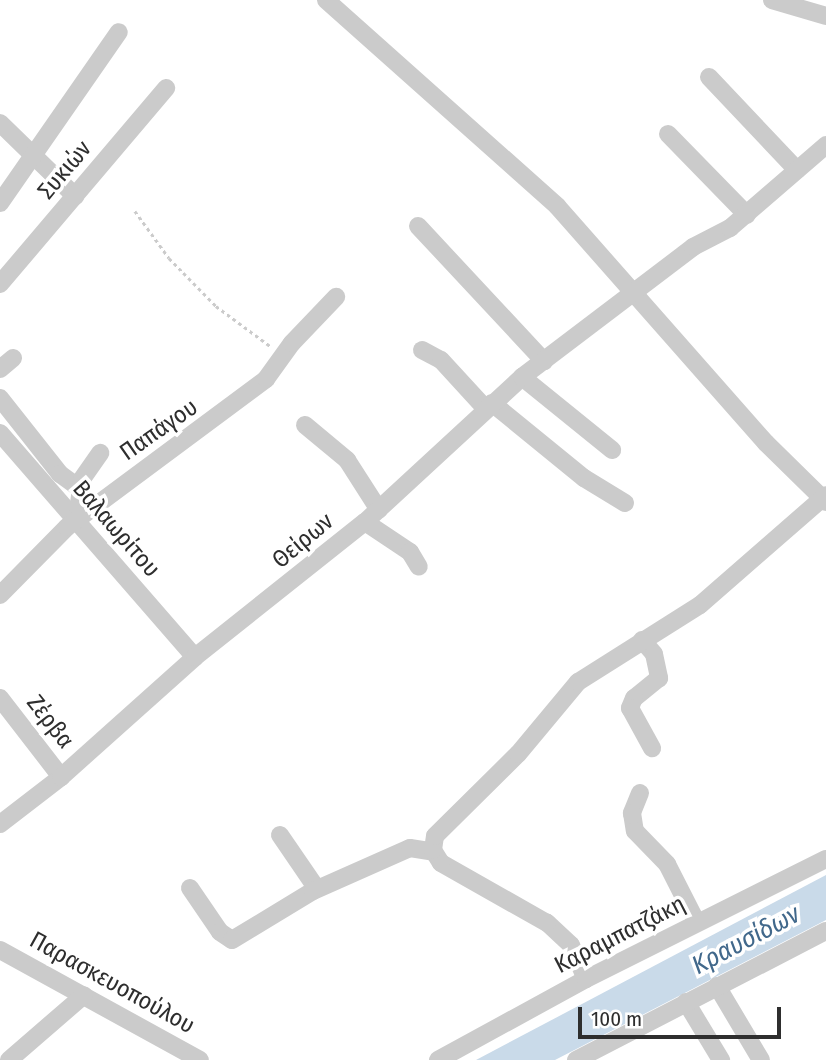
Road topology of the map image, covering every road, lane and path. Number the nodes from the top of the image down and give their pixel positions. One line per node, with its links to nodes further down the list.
1 (326, 0): 18 (street)
2 (772, 0): 3 (street)
3 (826, 16)
4 (119, 32): 10 (street)
5 (709, 78): 11 (street)
6 (166, 88): 12 (street, Συκιών)
7 (0, 123): 10 (street)
8 (668, 134): 15 (street)
9 (826, 145): 11 (street, Θείρων)
10 (30, 156): 12 (street); 13 (street)
11 (797, 170): 15 (street, Θείρων)
12 (75, 196): 17 (street, Συκιών)
13 (0, 203)
14 (135, 211): 21 (path)
15 (747, 215): 18 (street, Θείρων)
16 (418, 226): 22 (street)
17 (0, 284)
18 (637, 294): 22 (street, Θείρων); 31 (street)
19 (336, 297): 21 (street, Παπάγου)
20 (422, 350): 25 (street)
21 (284, 356): 34 (street, Παπάγου)
22 (544, 361): 23 (street, Θείρων)
23 (522, 377): 25 (street, Θείρων); 28 (street)
24 (0, 398): 30 (street, Βαλαωρίτου)
25 (489, 406): 32 (street); 33 (street, Θείρων)
26 (305, 425): 33 (street)
27 (0, 433): 34 (street, Βαλαωρίτου)
28 (612, 450)
29 (100, 453): 30 (street)
30 (80, 489): 34 (street)
31 (825, 499): 38 (street)
32 (625, 503)
33 (379, 510): 35 (street, Θείρων)
34 (77, 520): 37 (street, Παπάγου); 39 (street, Βαλαωρίτου)
35 (365, 522): 36 (street); 39 (street, Θείρων)
36 (419, 567)
37 (0, 594)
38 (642, 640): 41 (street); 46 (street)
39 (195, 657): 42 (street, Θείρων)
40 (0, 698): 42 (street, Ζέρβα)
41 (652, 748)
42 (61, 777): 44 (street, Θείρων)
43 (640, 793): 50 (street)
44 (0, 824)
45 (280, 835): 49 (street)
46 (434, 852): 49 (street); 53 (street)
47 (826, 859): 50 (street, Καραμπατζάκη)
48 (190, 888): 49 (street)
49 (317, 889)
50 (697, 923): 53 (street, Καραμπατζάκη)
51 (826, 931): 54 (street)
52 (0, 950): 55 (street, Παρασκευοπούλου)
53 (586, 979): 59 (street, Καραμπατζάκη)
54 (717, 986): 56 (street); 62 (street)
55 (84, 995): 57 (street); 58 (street, Παρασκευοπούλου)
56 (686, 1002): 60 (street); 61 (street)
57 (9, 1060)
58 (200, 1060)
59 (438, 1060)
60 (576, 1060)
61 (721, 1060)
62 (761, 1060)

